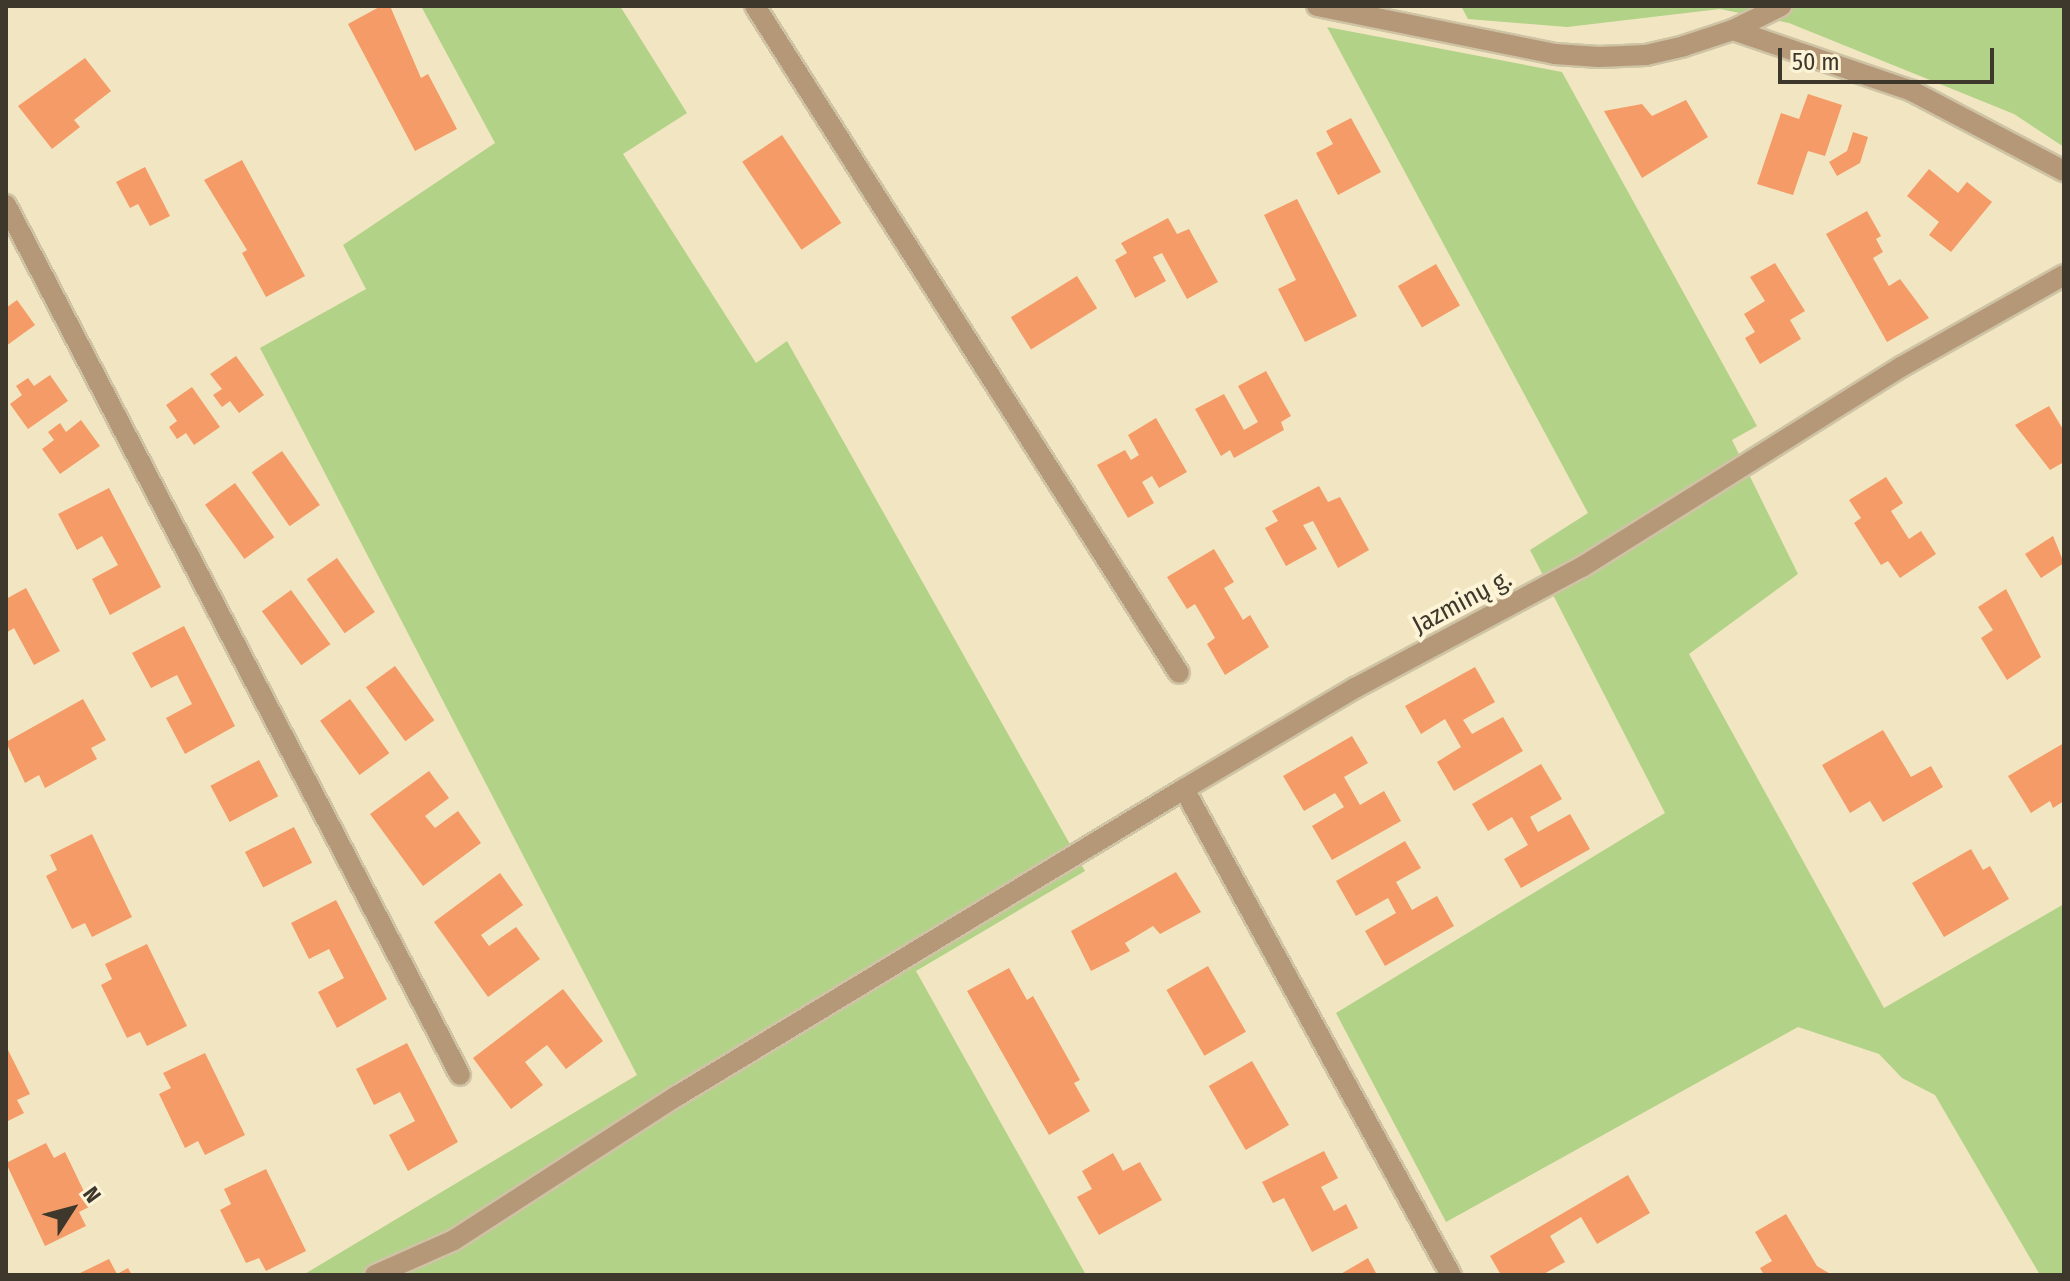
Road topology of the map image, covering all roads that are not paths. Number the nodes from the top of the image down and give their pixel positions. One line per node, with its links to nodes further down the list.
1 (755, 6): 8 (street)
2 (1317, 6): 4 (street)
3 (1781, 6): 4 (street)
4 (1733, 30): 5 (street)
5 (2064, 171)
6 (6, 205): 10 (street)
7 (2064, 275): 9 (street, Jazminų g.)
8 (1179, 673)
9 (1184, 789): 11 (street, Jazminų g.); 12 (street)
10 (460, 1075)
11 (375, 1275)
12 (1451, 1275)

